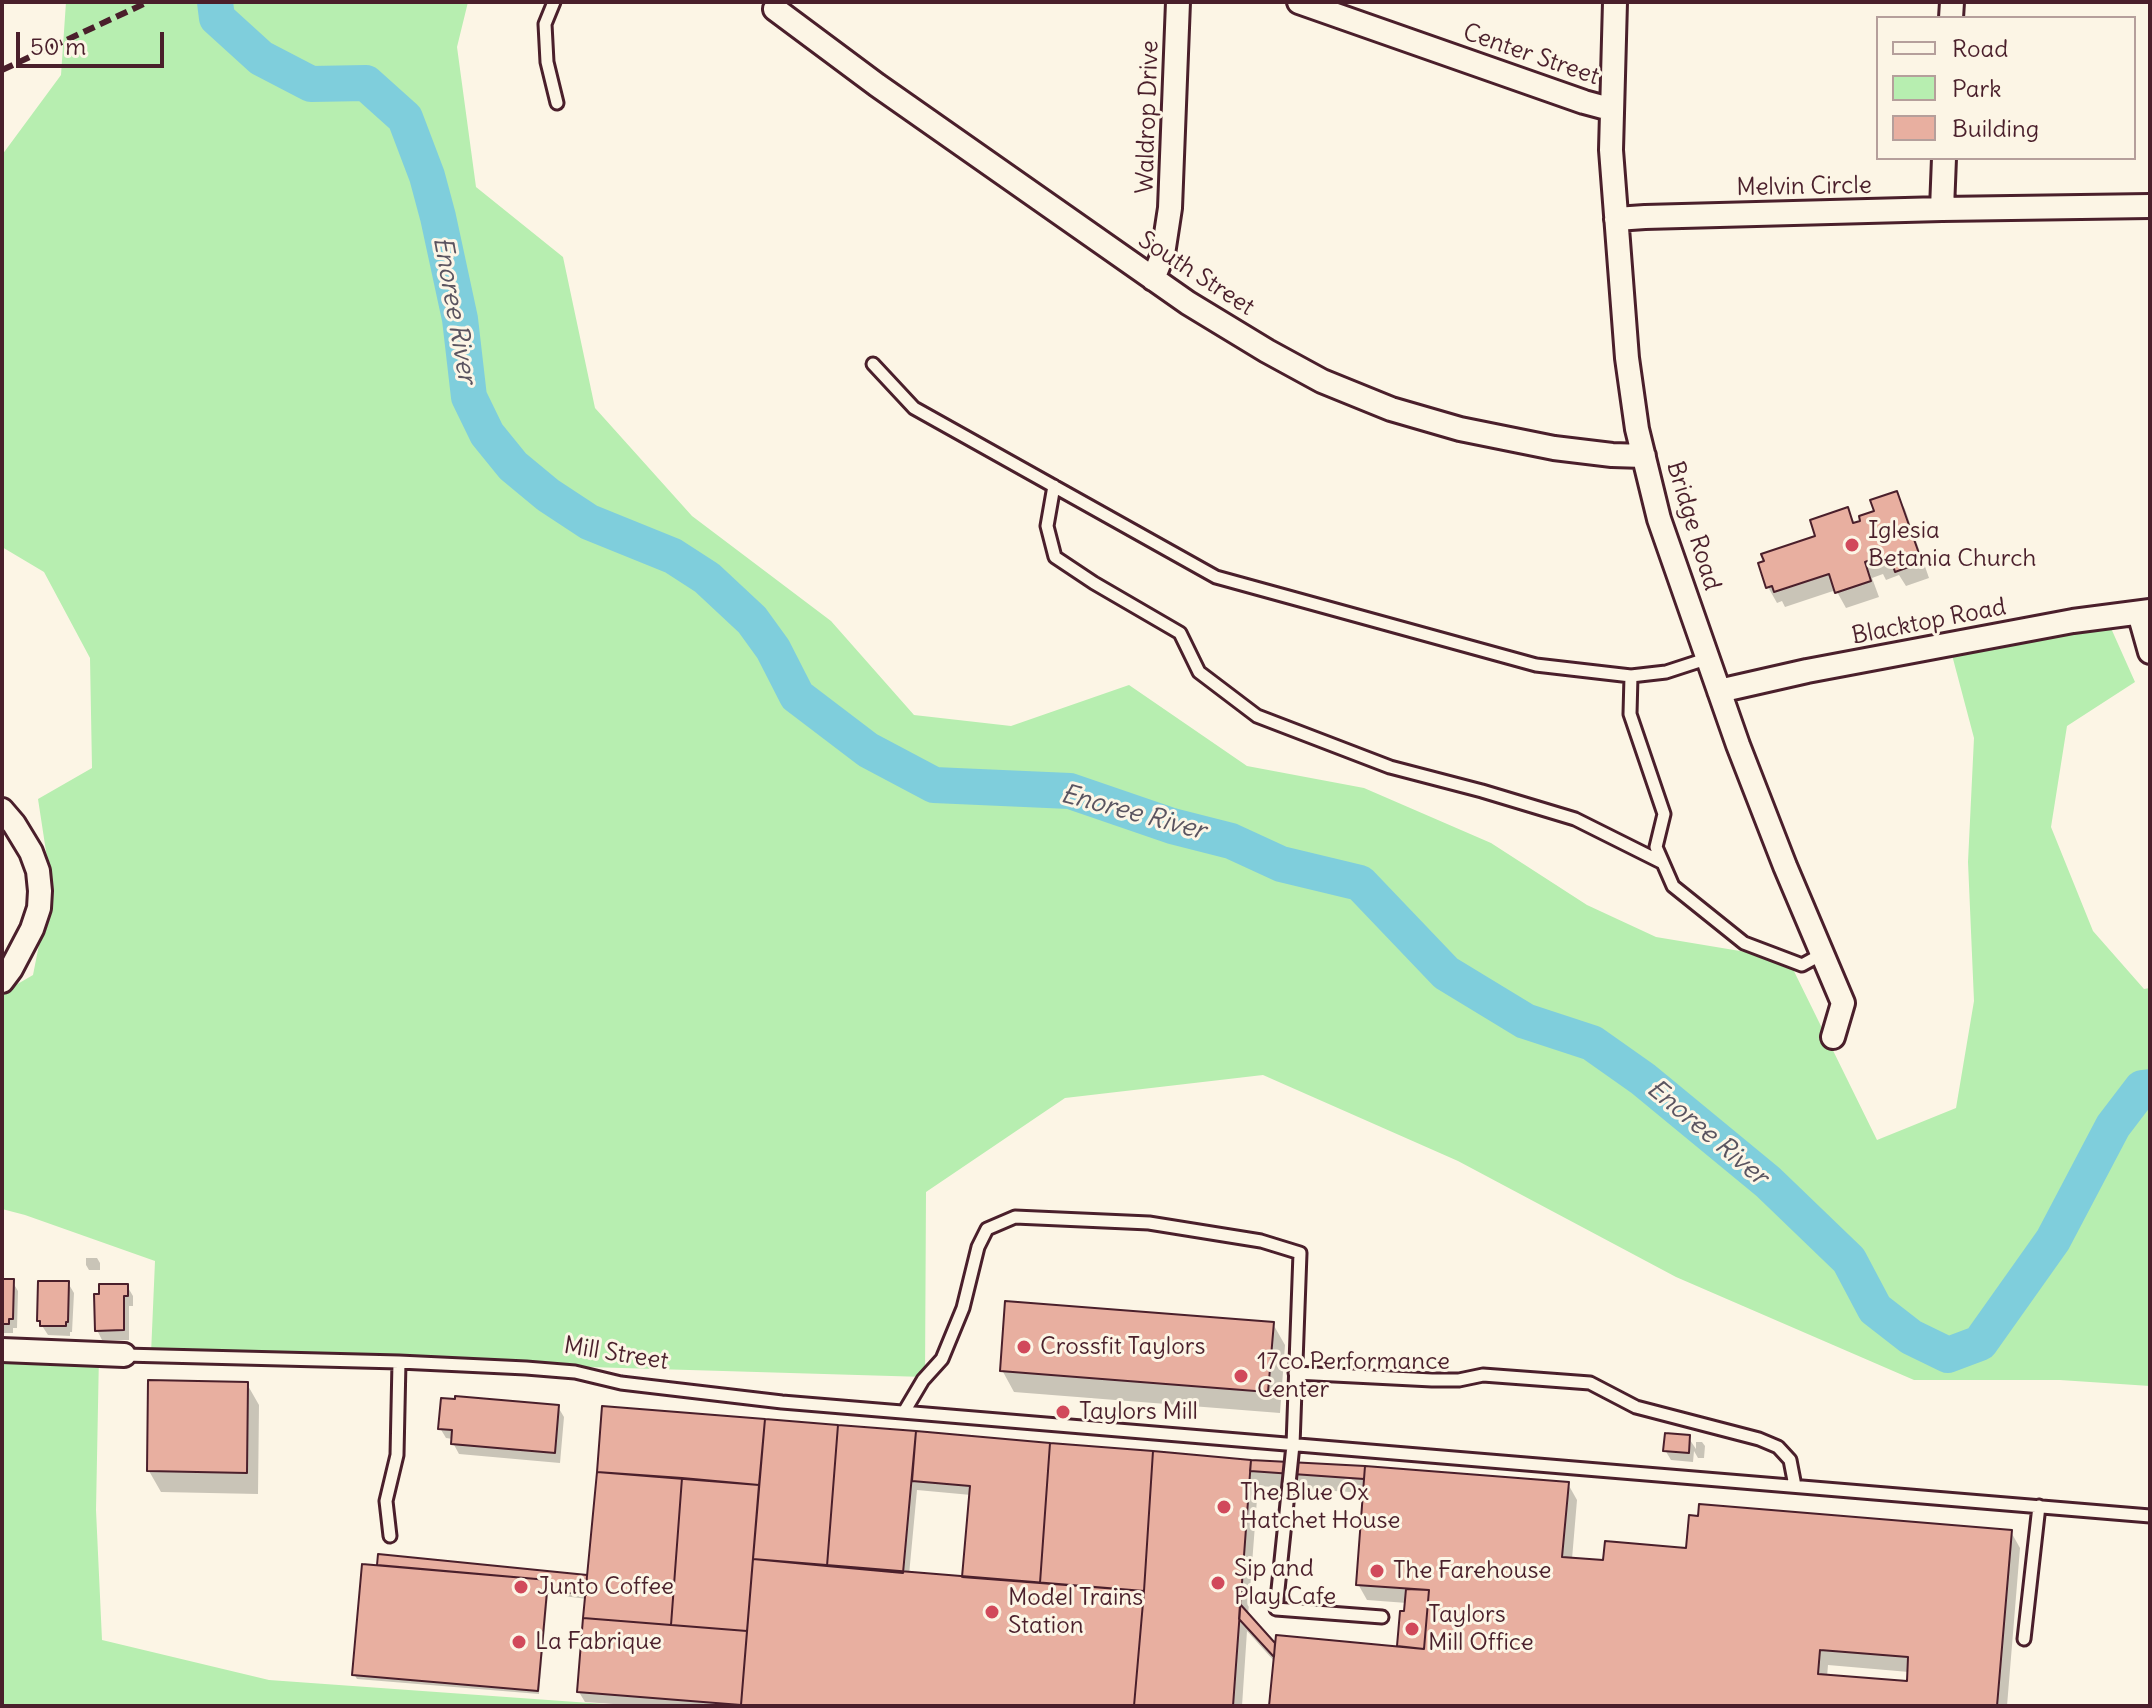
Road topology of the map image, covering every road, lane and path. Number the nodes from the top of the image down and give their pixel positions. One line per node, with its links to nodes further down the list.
1 (554, 2): 6 (lane)
2 (1178, 2): 12 (street, Waldrop Drive)
3 (1299, 2): 7 (street, Center Street)
4 (1615, 2): 7 (street, Bridge Road)
5 (770, 5): 12 (street, South Street)
6 (557, 103)
7 (1610, 109): 11 (street, Bridge Road)
8 (1944, 160): 10 (street)
9 (2150, 206): 10 (street, Melvin Circle)
10 (1942, 209): 11 (street, Melvin Circle)
11 (1616, 219): 14 (street, Bridge Road)
12 (1153, 279): 14 (street, South Street)
13 (873, 364): 15 (lane)
14 (1644, 456): 18 (street, Bridge Road)
15 (1054, 486): 19 (lane); 22 (lane)
16 (2144, 612): 17 (street); 20 (street, Blacktop Road)
17 (2150, 652)
18 (1709, 658): 19 (lane); 20 (street, Bridge Road)
19 (1631, 676): 22 (lane)
20 (1719, 691): 23 (street, Bridge Road)
21 (2, 810): 24 (street)
22 (1663, 863): 23 (lane)
23 (1822, 954): 25 (street, Bridge Road)
24 (2, 981)
25 (1833, 1037)
26 (2, 1350): 27 (street, Mill Street)
27 (124, 1355): 28 (lane, Mill Street)
28 (399, 1362): 30 (lane, Mill Street); 35 (lane)
29 (1295, 1373): 30 (lane); 31 (lane); 32 (lane)
30 (904, 1412): 31 (lane, Mill Street)
31 (1293, 1445): 32 (lane, Mill Street); 36 (lane)
32 (1795, 1486): 33 (lane, Mill Street)
33 (2039, 1506): 34 (lane, Mill Street); 37 (lane)
34 (2150, 1516)
35 (390, 1536)
36 (1382, 1617)
37 (2024, 1639)

